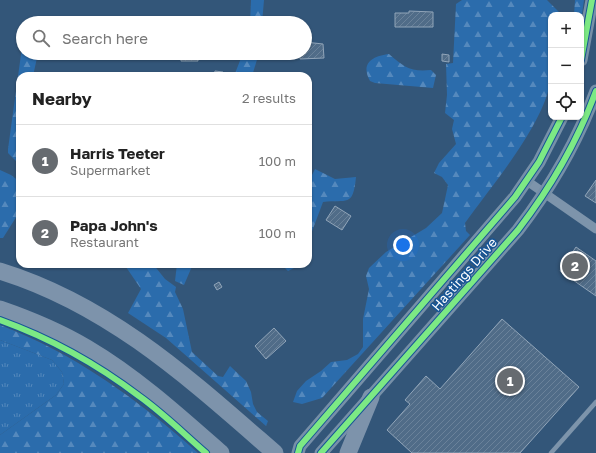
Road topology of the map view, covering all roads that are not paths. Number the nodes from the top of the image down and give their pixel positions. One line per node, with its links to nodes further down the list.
1 (592, 0): 2 (street)
2 (583, 48)
3 (596, 91): 6 (street, Hastings Drive)
4 (561, 120): 5 (street, Hastings Drive)
5 (527, 181): 6 (street); 14 (street, Hastings Drive)
6 (545, 194): 7 (street); 10 (street, Hastings Drive)
7 (596, 229)
8 (0, 271): 13 (highway)
9 (0, 309): 12 (highway)
10 (371, 397): 15 (street, Hastings Drive); 16 (highway)
11 (596, 402): 17 (lane)
12 (222, 453)
13 (275, 453)
14 (298, 453)
15 (321, 453)
16 (348, 453)
17 (551, 453)

